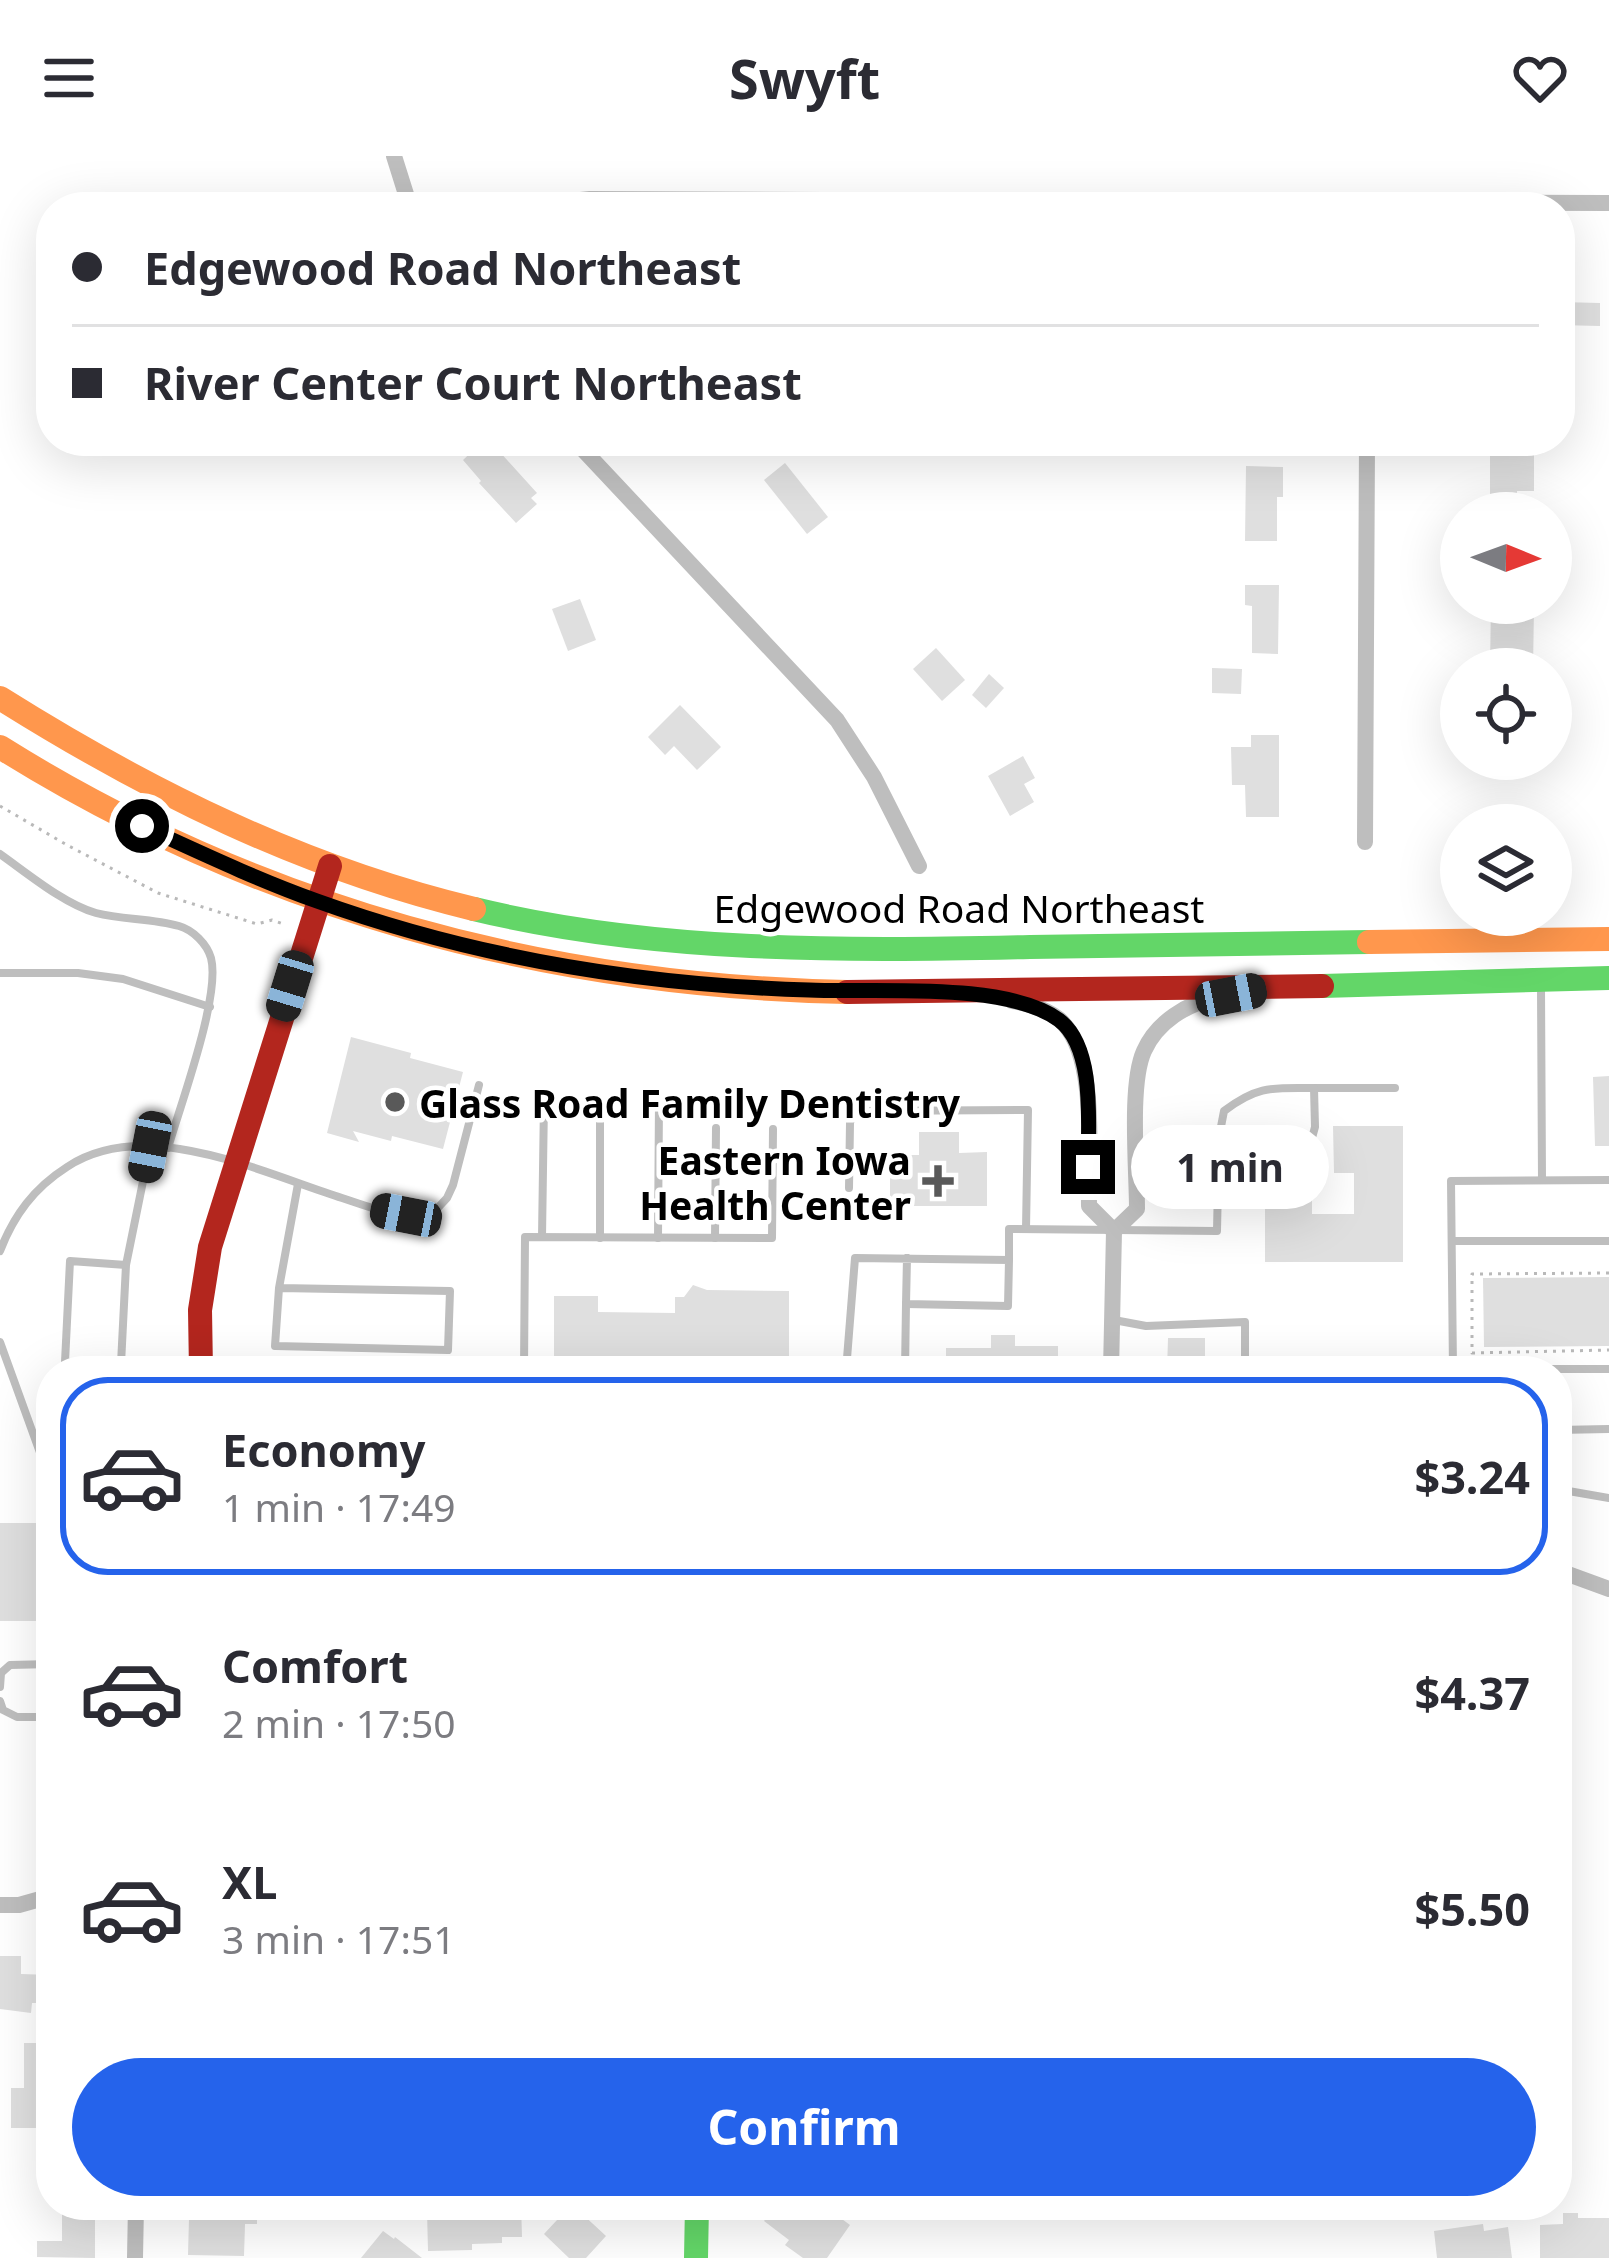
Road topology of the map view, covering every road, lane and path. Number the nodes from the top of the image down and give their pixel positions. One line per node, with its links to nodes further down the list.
1 (394, 156): 2 (street)
2 (405, 192)
3 (1575, 203): 4 (street)
4 (1609, 203)
5 (589, 456): 13 (street)
6 (1367, 456): 10 (street)
7 (0, 698): 12 (main road, Edgewood Road Northeast)
8 (0, 746): 14 (main road, Edgewood Road Northeast)
9 (0, 806): 15 (path)
10 (1365, 842)
11 (0, 854): 22 (lane)
12 (330, 866): 14 (main road); 16 (main road, Edgewood Road Northeast)
13 (919, 866)
14 (317, 901): 15 (main road); 21 (main road, Edgewood Road Northeast)
15 (307, 932): 33 (main road)
16 (1609, 939)
17 (0, 973): 22 (lane)
18 (1609, 978): 19 (main road, Edgewood Road Northeast)
19 (1541, 980): 20 (main road, Edgewood Road Northeast); 35 (lane)
20 (1265, 988): 21 (main road, Edgewood Road Northeast); 40 (street)
21 (943, 991): 40 (street)
22 (210, 1007): 32 (lane)
23 (479, 1085): 37 (lane)
24 (1314, 1088): 25 (lane); 34 (lane); 34 (lane)
25 (1395, 1088)
26 (544, 1101): 41 (lane)
27 (600, 1101): 42 (lane)
28 (658, 1101): 43 (lane)
29 (716, 1128): 44 (lane)
30 (772, 1129): 44 (lane)
31 (150, 1147): 32 (lane); 47 (lane); 50 (lane)
32 (168, 1148): 33 (lane)
33 (236, 1162): 37 (lane); 59 (main road)
34 (1218, 1176): 40 (lane)
35 (1542, 1180): 36 (lane); 45 (lane)
36 (1609, 1180)
37 (298, 1184): 52 (lane)
38 (848, 1188): 39 (lane)
39 (1026, 1229): 40 (lane); 49 (lane)
40 (1114, 1232): 54 (street)
41 (542, 1237): 42 (lane); 60 (lane)
42 (600, 1238): 43 (lane)
43 (658, 1238): 44 (lane)
44 (715, 1238)
45 (1452, 1241): 46 (lane); 65 (lane)
46 (1609, 1241)
47 (0, 1252)
48 (907, 1258): 49 (lane); 53 (lane); 61 (lane)
49 (1009, 1260): 53 (lane)
50 (126, 1264): 57 (lane); 58 (lane)
51 (1609, 1274): 56 (path)
52 (279, 1288): 52 (lane)
53 (906, 1304): 62 (lane)
54 (1112, 1319): 63 (street); 64 (lane)
55 (0, 1342): 70 (lane)
56 (1609, 1350)
57 (65, 1356)
58 (122, 1356)
59 (201, 1356)
60 (524, 1356)
61 (847, 1356)
62 (905, 1356)
63 (1111, 1356)
64 (1245, 1356)
65 (1453, 1356)
66 (1572, 1370): 67 (lane)
67 (1609, 1370)
68 (1572, 1430): 69 (lane)
69 (1609, 1430)
70 (36, 1442)
71 (1572, 1492): 72 (lane)
72 (1609, 1498)
73 (1572, 1575): 74 (street)
74 (1609, 1589)
75 (36, 1664): 76 (lane)
76 (0, 1687)
77 (0, 1700): 78 (lane)
78 (36, 1717)
79 (36, 1900): 80 (street)
80 (0, 1905)
81 (136, 2220): 83 (street)
82 (697, 2220): 84 (main road)
83 (135, 2258)
84 (696, 2258)

